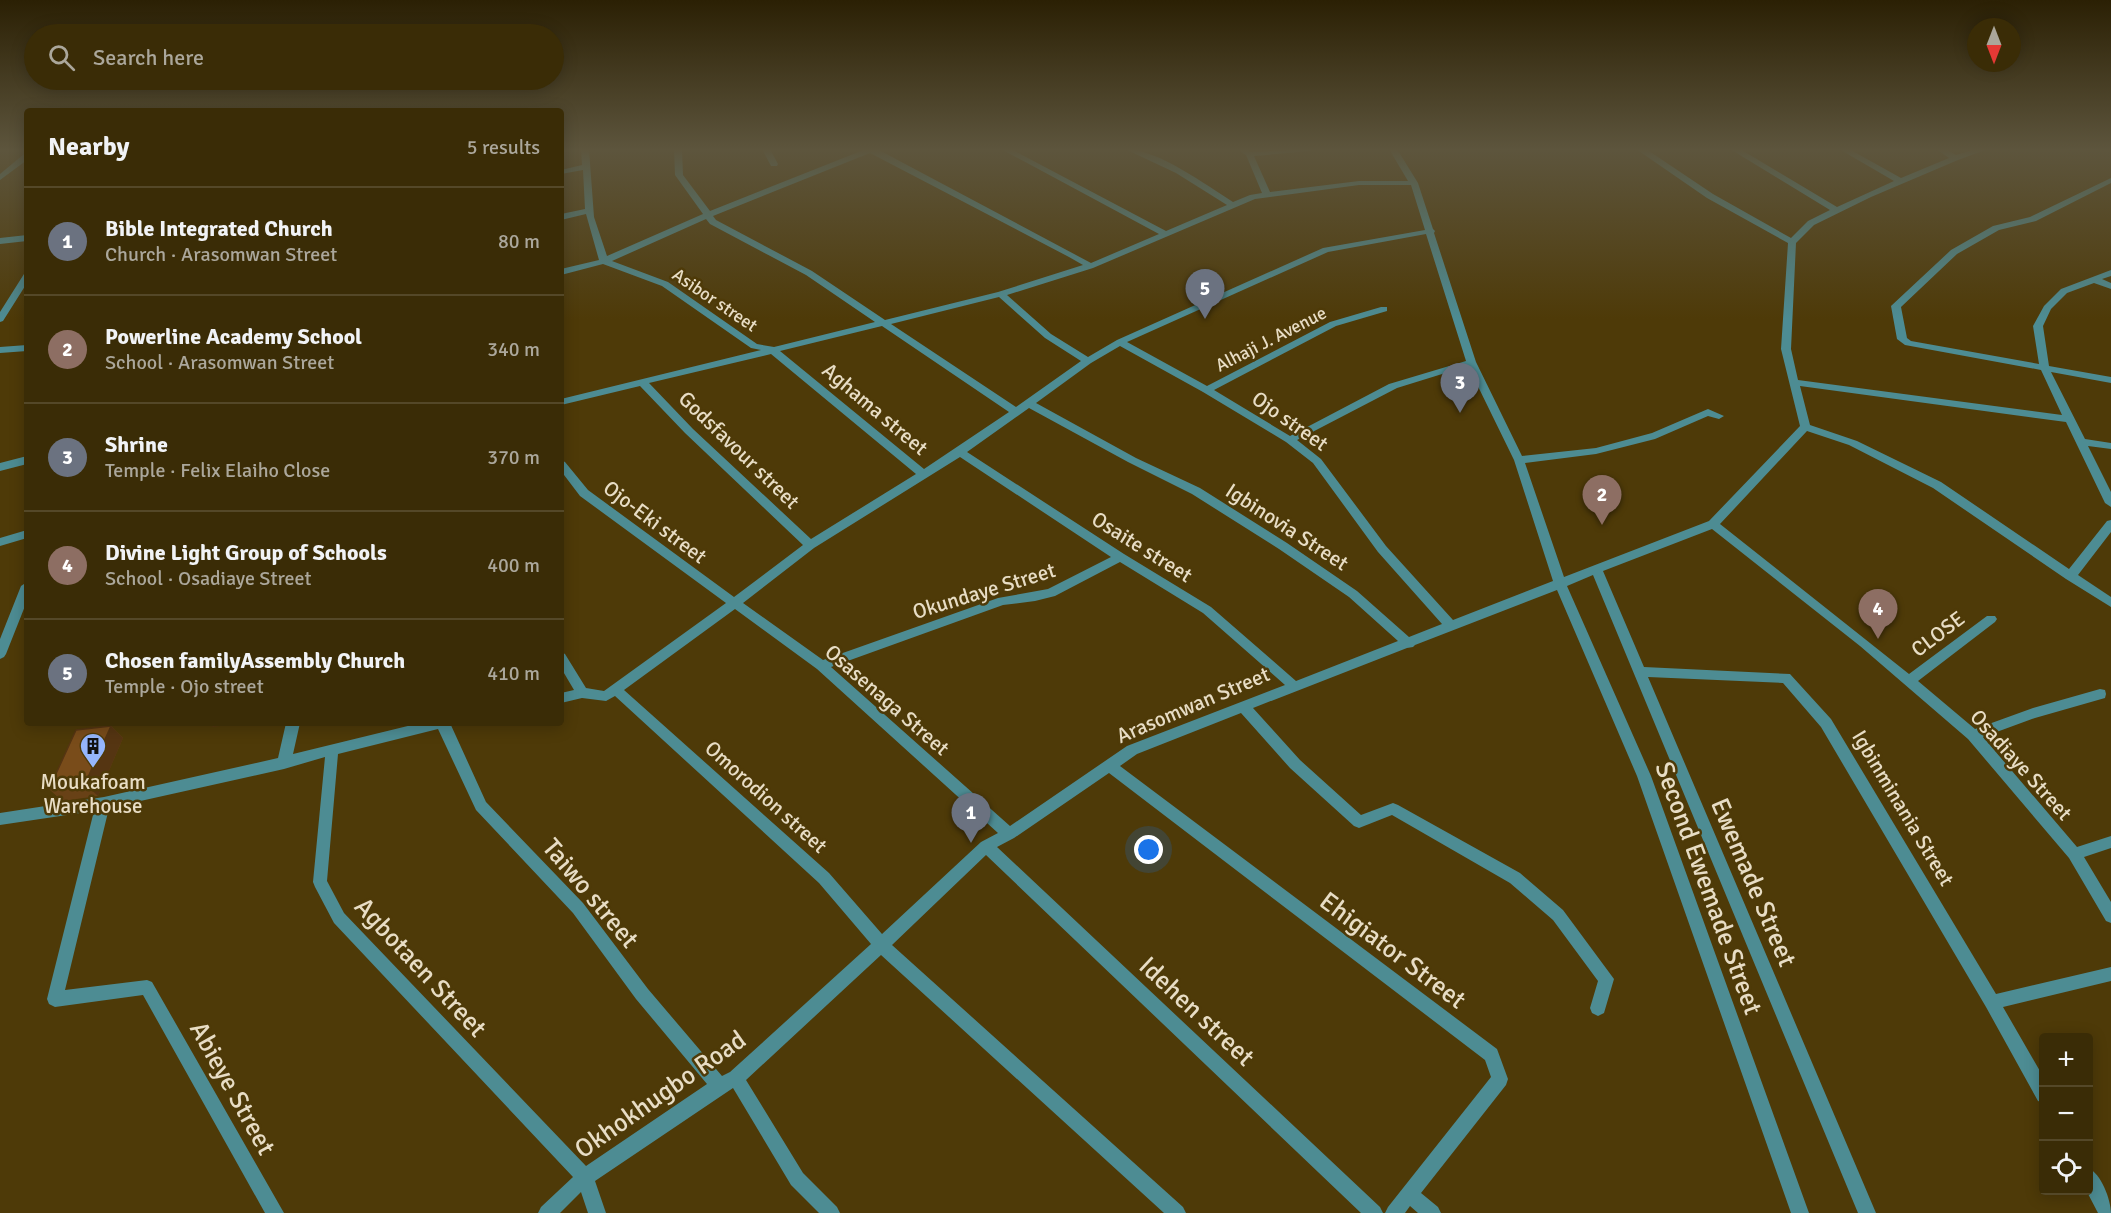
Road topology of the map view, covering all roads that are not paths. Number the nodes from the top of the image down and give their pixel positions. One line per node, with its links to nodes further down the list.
1 (589, 206): 13 (street)
2 (701, 206): 14 (street)
3 (732, 206): 14 (street)
4 (978, 206): 22 (street)
5 (1112, 206): 17 (street)
6 (1231, 206): 17 (street)
7 (1422, 206): 16 (street, Second Ewemade Street)
8 (1727, 206): 20 (street)
9 (1829, 206): 12 (street)
10 (1846, 206): 12 (street)
11 (2060, 206): 40 (street)
12 (1836, 210): 20 (street)
13 (589, 211): 15 (street); 21 (street)
14 (708, 215): 21 (street); 33 (street)
15 (564, 216)
16 (1431, 231): 34 (street); 39 (street, Second Ewemade Street)
17 (1167, 235): 22 (street)
18 (24, 238): 19 (street)
19 (0, 241)
20 (1792, 242): 44 (street)
21 (604, 261): 23 (street); 36 (street, Asibor street)
22 (1090, 266): 30 (street)
23 (564, 271)
24 (2111, 273): 26 (street)
25 (24, 279): 29 (street)
26 (2096, 280): 27 (street); 40 (street)
27 (2111, 286)
28 (24, 289): 29 (street)
29 (12, 291): 32 (street)
30 (1001, 294): 33 (street); 38 (street)
31 (1384, 309): 45 (street, Alhaji J. Avenue)
32 (0, 319)
33 (884, 322): 36 (street); 48 (street)
34 (1120, 342): 38 (street); 45 (street, Ojo street)
35 (24, 348): 37 (street)
36 (771, 349): 41 (street, Asibor street); 43 (street)
37 (0, 350)
38 (1088, 361): 47 (street)
39 (1471, 362): 52 (street); 56 (street, Second Ewemade Street)
40 (2045, 369): 42 (street); 50 (street)
41 (803, 374): 60 (street, Aghama street)
42 (2111, 380)
43 (642, 382): 46 (street); 66 (street, Godsfavour street)
44 (1794, 382): 50 (street); 51 (street)
45 (1207, 390): 52 (street, Ojo street)
46 (564, 401)
47 (1030, 404): 48 (street); 76 (street, Igbinovia Street)
48 (1017, 412): 55 (street)
49 (1719, 416): 56 (street)
50 (2070, 419): 53 (street)
51 (1805, 427): 62 (street, Arasomwan Street); 69 (street)
52 (1290, 440): 75 (street, Ojo street)
53 (2082, 442): 54 (street); 61 (street)
54 (2111, 446)
55 (960, 452): 60 (street); 67 (street, Osaite street)
56 (1519, 460): 70 (street, Second Ewemade Street)
57 (24, 461): 58 (street)
58 (0, 467)
59 (564, 468): 73 (street, Ojo-Eki street)
60 (923, 474): 66 (street)
61 (2111, 503)
62 (1713, 524): 68 (street, Arasomwan Street); 81 (street, Osadiaye Street)
63 (2111, 524): 69 (street)
64 (24, 535): 65 (street)
65 (0, 542)
66 (810, 544): 73 (street)
67 (1120, 557): 79 (street, Okundaye Street); 82 (street, Osaite street)
68 (1596, 569): 70 (street, Arasomwan Street); 80 (street, Ewemade Street)
69 (2070, 576): 72 (street)
70 (1560, 584): 75 (street, Arasomwan Street); 121 (street, Second Ewemade Street)
71 (24, 594): 77 (street)
72 (2111, 603)
73 (733, 604): 79 (street, Osasenaga Street); 83 (street)
74 (1991, 619): 81 (street, CLOSE)
75 (1451, 626): 76 (street, Arasomwan Street)
76 (1409, 644): 82 (street, Arasomwan Street)
77 (0, 654)
78 (564, 662): 84 (street)
79 (821, 666): 97 (street, Osasenaga Street)
80 (1640, 672): 104 (street, Igbinminania Street); 122 (street, Ewemade Street)
81 (1909, 681): 91 (street, Osadiaye Street)
82 (1294, 686): 87 (street, Arasomwan Street)
83 (615, 689): 84 (street); 102 (street, Omorodion street)
84 (582, 693): 86 (street)
85 (2100, 694): 91 (street)
86 (564, 697)
87 (1243, 706): 94 (street, Arasomwan Street); 105 (street)
88 (292, 726): 93 (street)
89 (429, 726): 92 (street)
90 (443, 726): 107 (street, Taiwo street)
91 (1973, 735): 100 (street, Osadiaye Street)
92 (332, 748): 93 (street); 109 (street, Agbotaen Street)
93 (284, 763): 95 (street)
94 (1109, 765): 97 (street, Arasomwan Street); 111 (street, Ehigiator Street)
95 (103, 803): 96 (street); 113 (street, Abieye Street)
96 (0, 819)
97 (1009, 834): 99 (street, Arasomwan Street)
98 (2111, 842): 100 (street)
99 (986, 846): 102 (street, Arasomwan Street); 118 (street, Idehen street)
100 (2074, 854): 101 (street, Osadiaye Street)
101 (2111, 916)
102 (881, 945): 106 (street, Okhokhugbo Road); 117 (street)
103 (2111, 974): 104 (street)
104 (1992, 1002): 108 (street, Igbinminania Street)
105 (1599, 1008)
106 (736, 1078): 107 (street, Okhokhugbo Road); 116 (street)
107 (719, 1086): 109 (street, Okhokhugbo Road)
108 (2039, 1088)
109 (585, 1177): 114 (street, Okhokhugbo Road); 115 (street)
110 (2093, 1184): 112 (street)
111 (1409, 1194): 119 (street, Ehigiator Street); 120 (street)
112 (2108, 1207)
113 (275, 1213)
114 (547, 1213)
115 (597, 1213)
116 (831, 1213)
117 (1177, 1213)
118 (1374, 1213)
119 (1394, 1213)
120 (1432, 1213)
121 (1800, 1213)
122 (1867, 1213)

